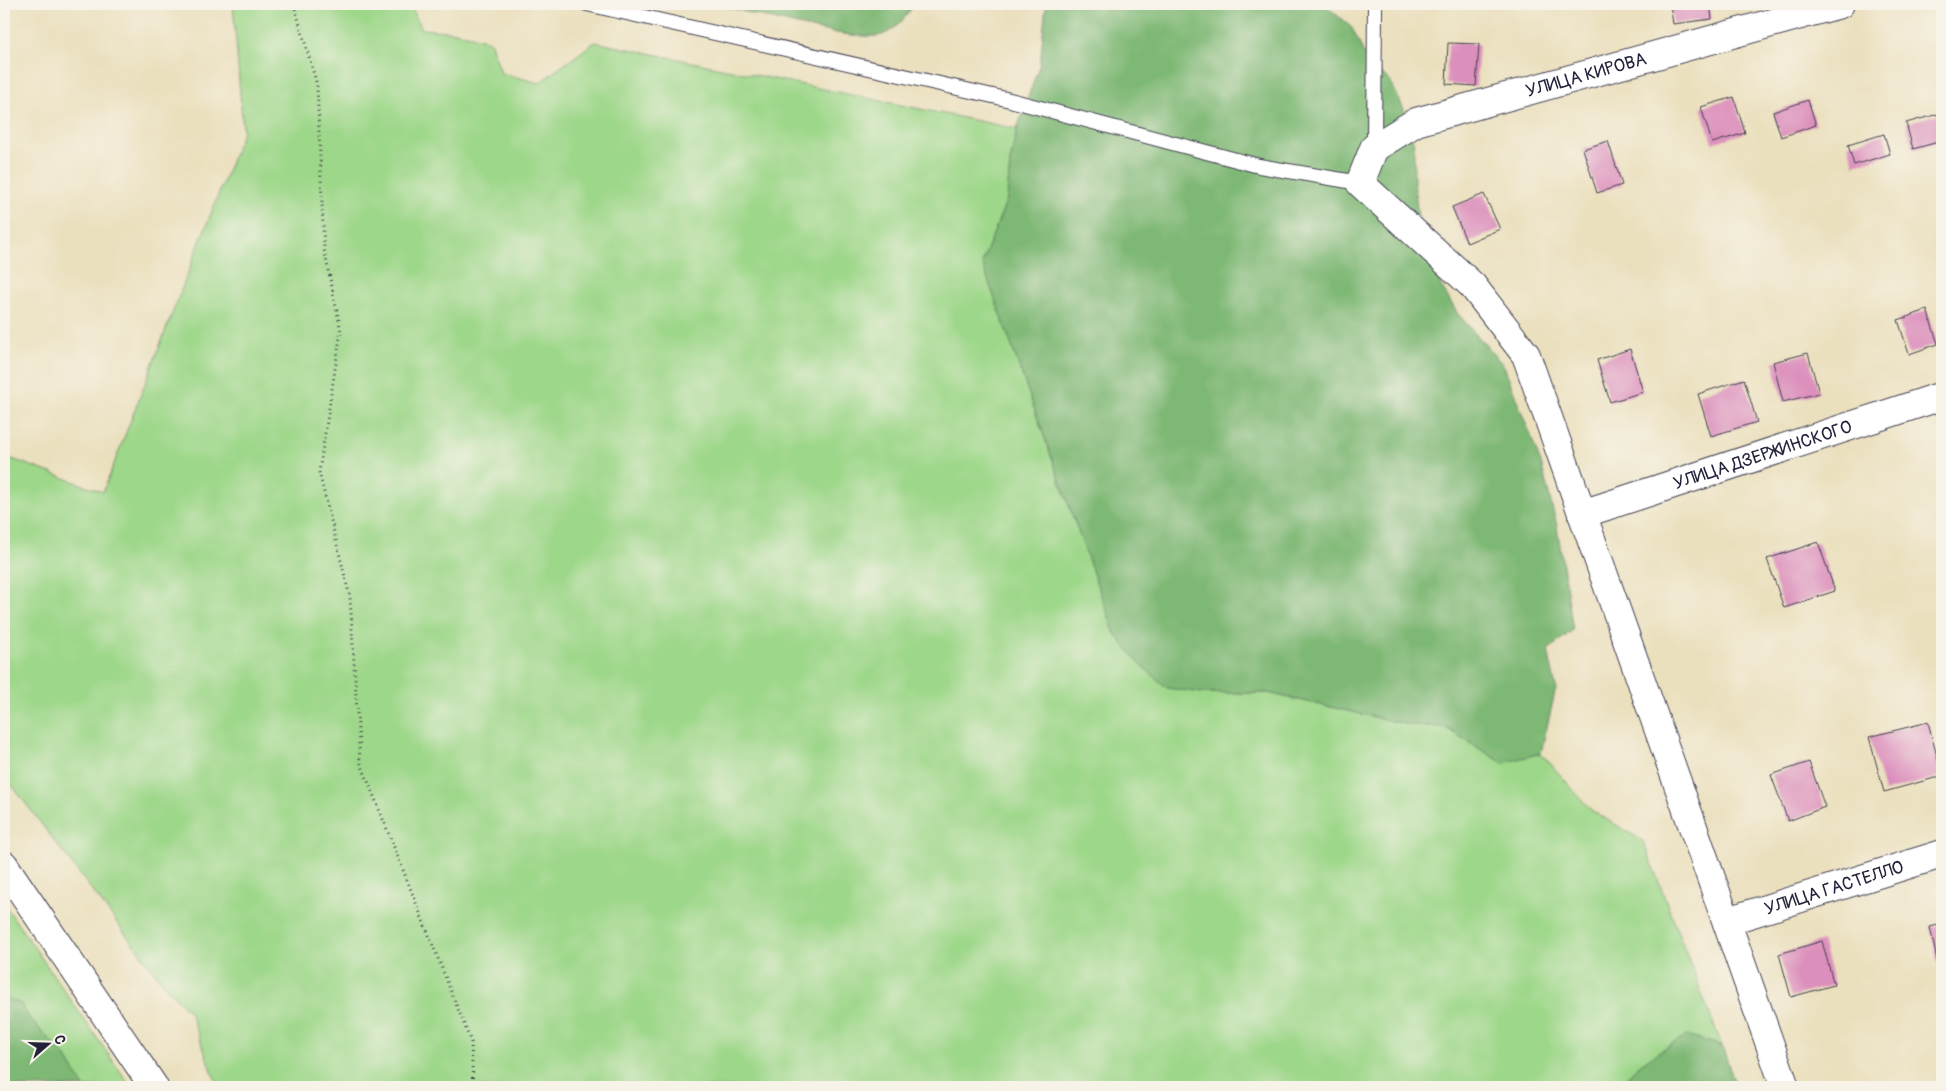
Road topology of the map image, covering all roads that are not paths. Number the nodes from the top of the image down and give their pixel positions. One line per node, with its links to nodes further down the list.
1 (587, 4): 5 (lane)
2 (1375, 4): 4 (lane)
3 (1840, 4): 4 (street, УЛИЦА КИРОВА)
4 (1374, 148): 5 (street)
5 (1360, 183): 7 (street)
6 (1942, 396): 7 (street, УЛИЦА ДЗЕРЖИНСКОГО)
7 (1582, 514): 10 (street)
8 (1942, 854): 10 (street, УЛИЦА ГАСТЕЛЛО)
9 (4, 865): 11 (street)
10 (1727, 921): 12 (street)
11 (154, 1087)
12 (1785, 1087)

